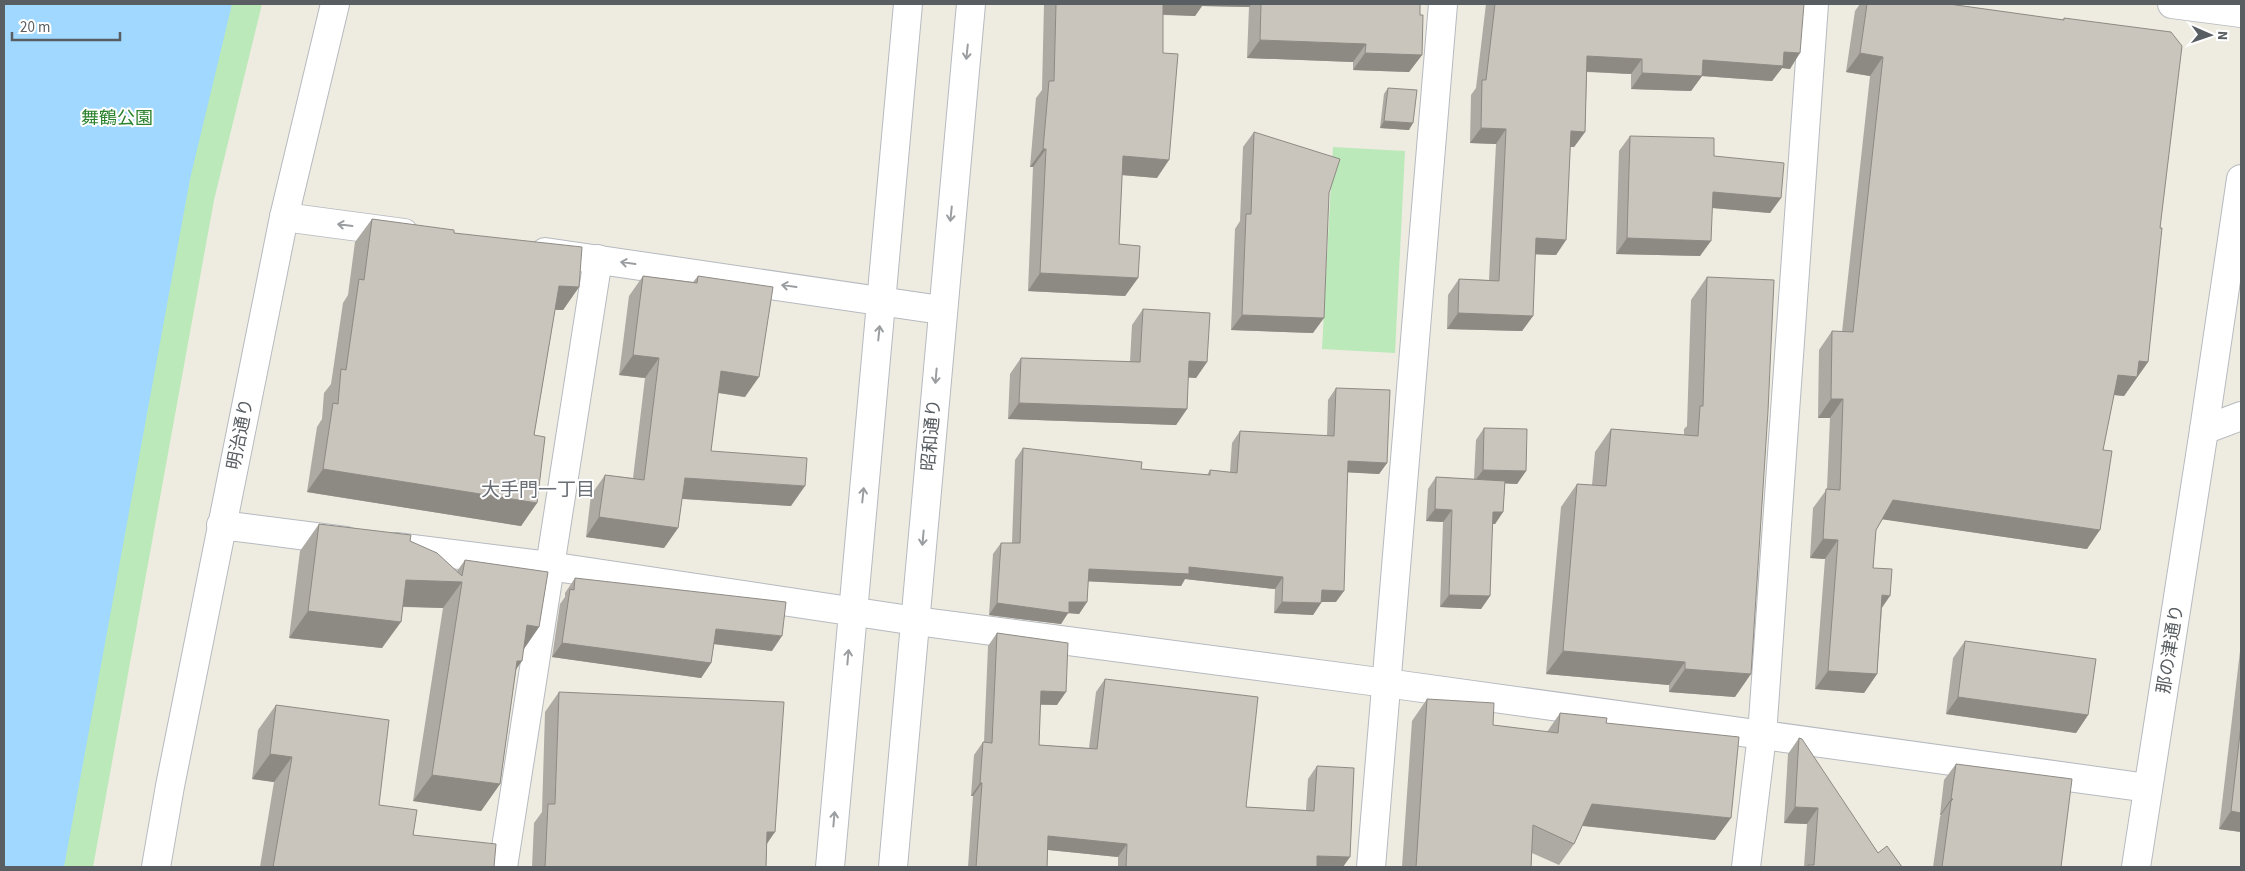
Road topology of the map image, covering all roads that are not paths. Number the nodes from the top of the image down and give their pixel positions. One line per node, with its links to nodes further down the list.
1 (335, 4): 9 (street, 明治通り)
2 (908, 4): 13 (street)
3 (971, 4): 14 (street, 昭和通り, one-way to 14)
4 (1443, 4): 21 (street)
5 (1814, 4): 22 (street)
6 (2172, 4): 7 (street)
7 (2241, 13)
8 (2241, 179): 16 (street, 那の津通り)
9 (284, 217): 10 (street, one-way to 9); 17 (street, 明治通り)
10 (431, 237)
11 (519, 248): 12 (street)
12 (598, 258): 13 (street, one-way to 12); 18 (street)
13 (882, 300): 14 (street); 19 (street, one-way to 13)
14 (941, 310): 20 (street, 昭和通り, one-way to 20)
15 (2241, 416): 16 (street)
16 (2204, 430): 23 (street, 那の津通り)
17 (221, 526): 18 (street); 24 (street, 明治通り)
18 (549, 566): 19 (street); 25 (street)
19 (852, 610): 20 (street); 26 (street, one-way to 19)
20 (916, 621): 21 (street); 27 (street, 昭和通り)
21 (1386, 683): 22 (street); 28 (street)
22 (1762, 735): 23 (street); 29 (street)
23 (2148, 788): 30 (street, 那の津通り)
24 (156, 867)
25 (503, 867)
26 (830, 867)
27 (893, 867)
28 (1371, 867)
29 (1746, 867)
30 (2136, 867)

